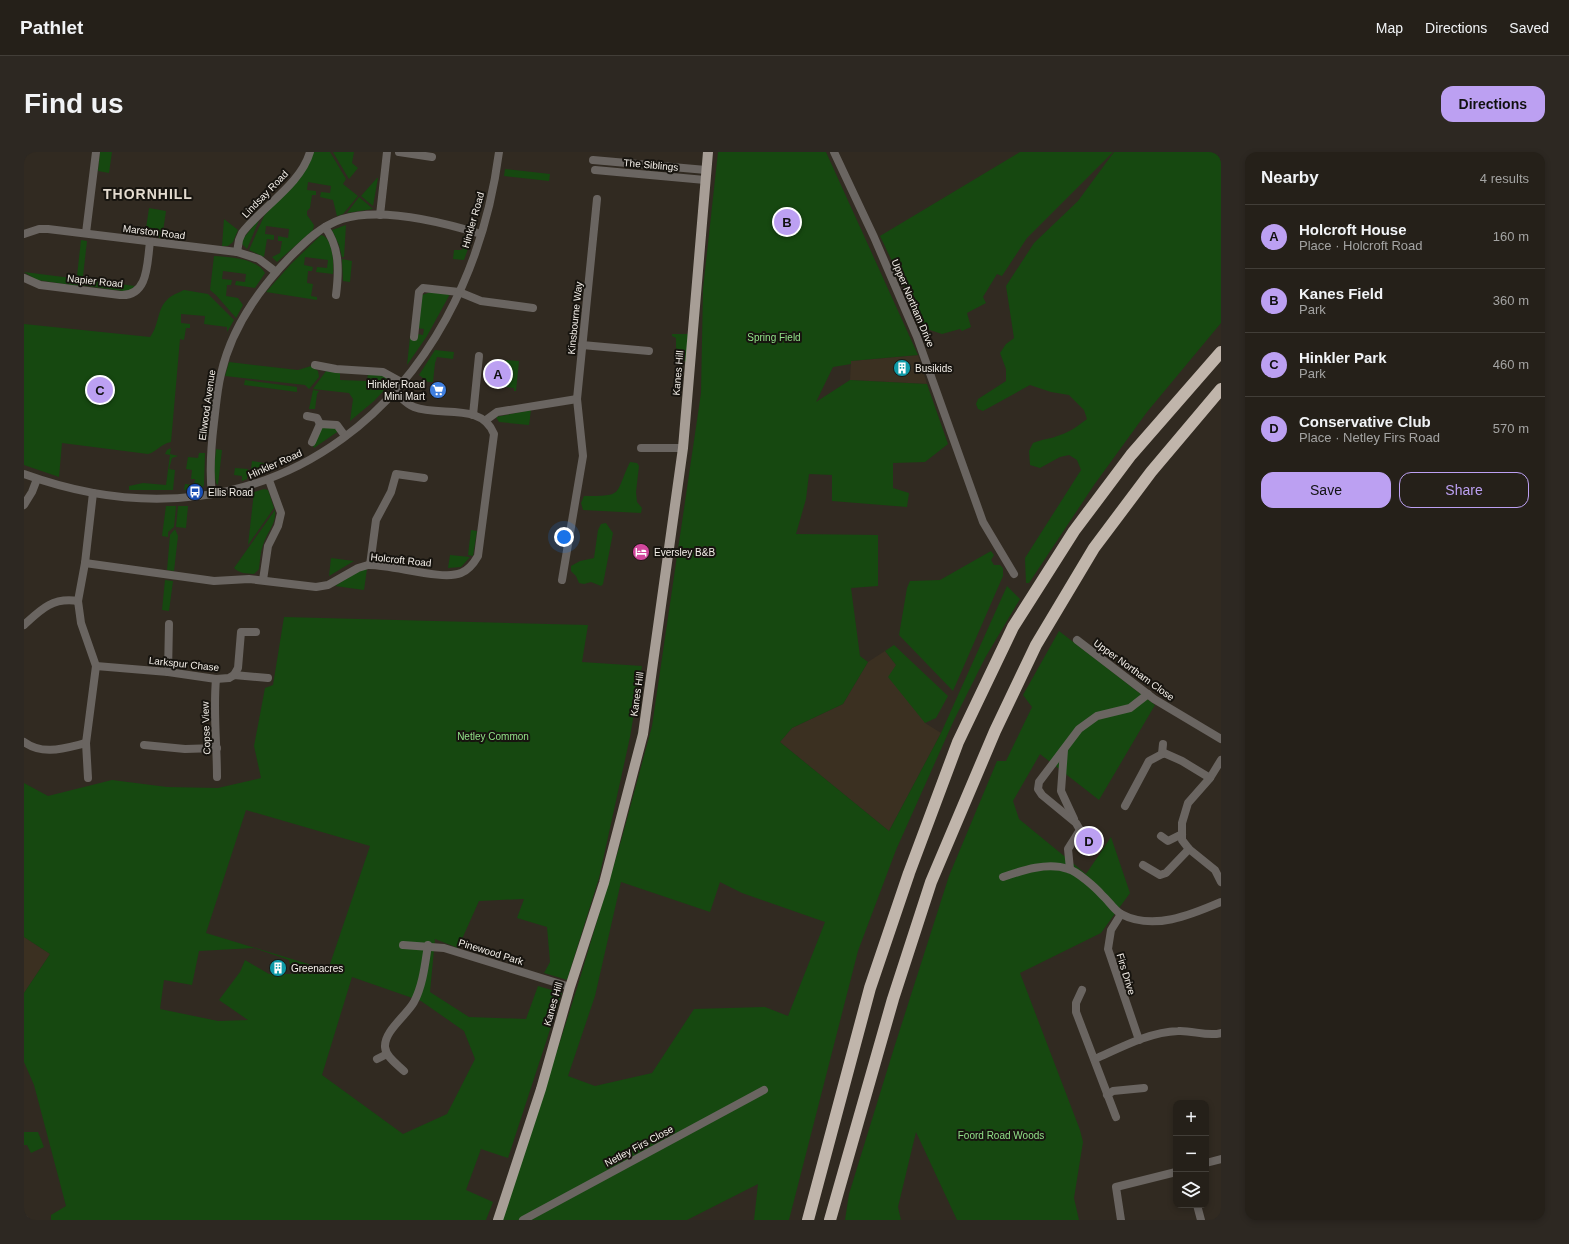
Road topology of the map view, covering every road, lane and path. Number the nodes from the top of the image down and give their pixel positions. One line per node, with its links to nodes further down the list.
1 (96, 152): 16 (street)
2 (310, 152): 20 (street, Lindsay Road)
3 (387, 152): 14 (street)
4 (399, 152): 8 (street)
5 (499, 152): 18 (street, Hinkler Road)
6 (708, 152): 11 (main road, Kanes Hill)
7 (836, 153): 55 (street, Upper Northam Drive)
8 (427, 155)
9 (593, 160): 11 (street)
10 (595, 170): 12 (street, The Siblings)
11 (706, 170): 12 (main road, Kanes Hill)
12 (705, 180): 45 (main road, Kanes Hill)
13 (597, 199): 27 (street, Kinsbourne Way)
14 (380, 215): 15 (street, Ellwood Avenue); 18 (street, Ellwood Avenue)
15 (325, 227): 21 (street, Ellwood Avenue); 24 (street)
16 (86, 233): 17 (street, Marston Road); 19 (street, Marston Road)
17 (24, 234)
18 (481, 234): 23 (street, Hinkler Road)
19 (150, 242): 20 (street, Marston Road); 22 (street, Napier Road)
20 (237, 252): 21 (street, Marston Road)
21 (276, 272): 51 (street, Ellwood Avenue)
22 (24, 278)
23 (459, 292): 25 (street); 26 (street); 33 (street, Hinkler Road)
24 (336, 295)
25 (533, 308)
26 (417, 333)
27 (582, 345): 29 (street); 37 (street, Kinsbourne Way)
28 (1221, 345): 34 (highway)
29 (649, 351)
30 (1221, 352): 34 (highway)
31 (479, 356): 39 (street)
32 (315, 365): 33 (street)
33 (402, 383): 36 (street, Hinkler Road)
34 (1192, 384): 112 (highway)
35 (1221, 389): 113 (highway)
36 (395, 392): 39 (street); 42 (street, Hinkler Road)
37 (577, 399): 40 (street); 57 (street, Kinsbourne Way)
38 (310, 415): 41 (street)
39 (473, 415): 40 (street)
40 (486, 420): 54 (street, Holcroft Road)
41 (320, 424): 42 (street); 43 (street)
42 (345, 436): 49 (street, Hinkler Road)
43 (312, 442)
44 (641, 448): 45 (street)
45 (683, 448): 94 (main road, Kanes Hill)
46 (24, 474): 48 (street, Hinkler Road)
47 (424, 478): 54 (street)
48 (37, 479): 50 (street, Hinkler Road); 52 (street)
49 (269, 480): 51 (street, Hinkler Road); 56 (street)
50 (93, 493): 51 (street, Hinkler Road); 53 (street)
51 (212, 494)
52 (24, 504)
53 (85, 563): 56 (street, Holcroft Road); 58 (street)
54 (370, 565): 56 (street, Holcroft Road)
55 (1014, 574)
56 (263, 580)
57 (562, 580)
58 (78, 601): 60 (street); 63 (street)
59 (169, 624): 64 (street)
60 (24, 626)
61 (256, 632): 65 (street)
62 (1077, 640): 68 (street, Upper Northam Close)
63 (96, 666): 64 (street, Larkspur Chase); 71 (street)
64 (168, 672): 67 (street, Larkspur Chase)
65 (234, 675): 66 (street, Larkspur Chase); 67 (street, Larkspur Chase)
66 (268, 678)
67 (216, 679): 74 (street, Copse View)
68 (1148, 694): 69 (street, Upper Northam Close); 75 (street)
69 (1221, 739)
70 (24, 742): 71 (street)
71 (86, 743): 79 (street)
72 (1163, 744): 76 (street)
73 (144, 745): 74 (street)
74 (217, 748): 78 (street, Copse View)
75 (1064, 749): 82 (street); 82 (street)
76 (1162, 754): 80 (street); 81 (street)
77 (1221, 760): 80 (street)
78 (218, 777)
79 (88, 778)
80 (1210, 778): 83 (street)
81 (1125, 806)
82 (1076, 823): 87 (street)
83 (1182, 834): 84 (street); 85 (street)
84 (1161, 836)
85 (1189, 849): 86 (street); 89 (street)
86 (1143, 865)
87 (1070, 869): 88 (street); 91 (street)
88 (1003, 877)
89 (1221, 882)
90 (1221, 902): 91 (street)
91 (1121, 914): 97 (street, Firs Drive)
92 (403, 945): 93 (street, Pinewood Park)
93 (428, 945): 94 (street, Pinewood Park); 98 (street)
94 (570, 987): 110 (main road, Kanes Hill)
95 (1082, 990): 99 (street)
96 (1221, 1033): 97 (street)
97 (1139, 1040): 99 (street)
98 (387, 1054): 100 (street); 101 (street)
99 (1094, 1058): 104 (street)
100 (377, 1059)
101 (404, 1071)
102 (1144, 1088): 104 (street)
103 (764, 1090): 111 (street, Netley Firs Close)
104 (1107, 1095): 105 (street)
105 (1116, 1117)
106 (1221, 1159): 107 (street)
107 (1209, 1162)
108 (1173, 1173): 114 (street)
109 (1198, 1208): 115 (street)
110 (498, 1220)
111 (523, 1220)
112 (808, 1220)
113 (830, 1220)
114 (1121, 1220)
115 (1201, 1220)

